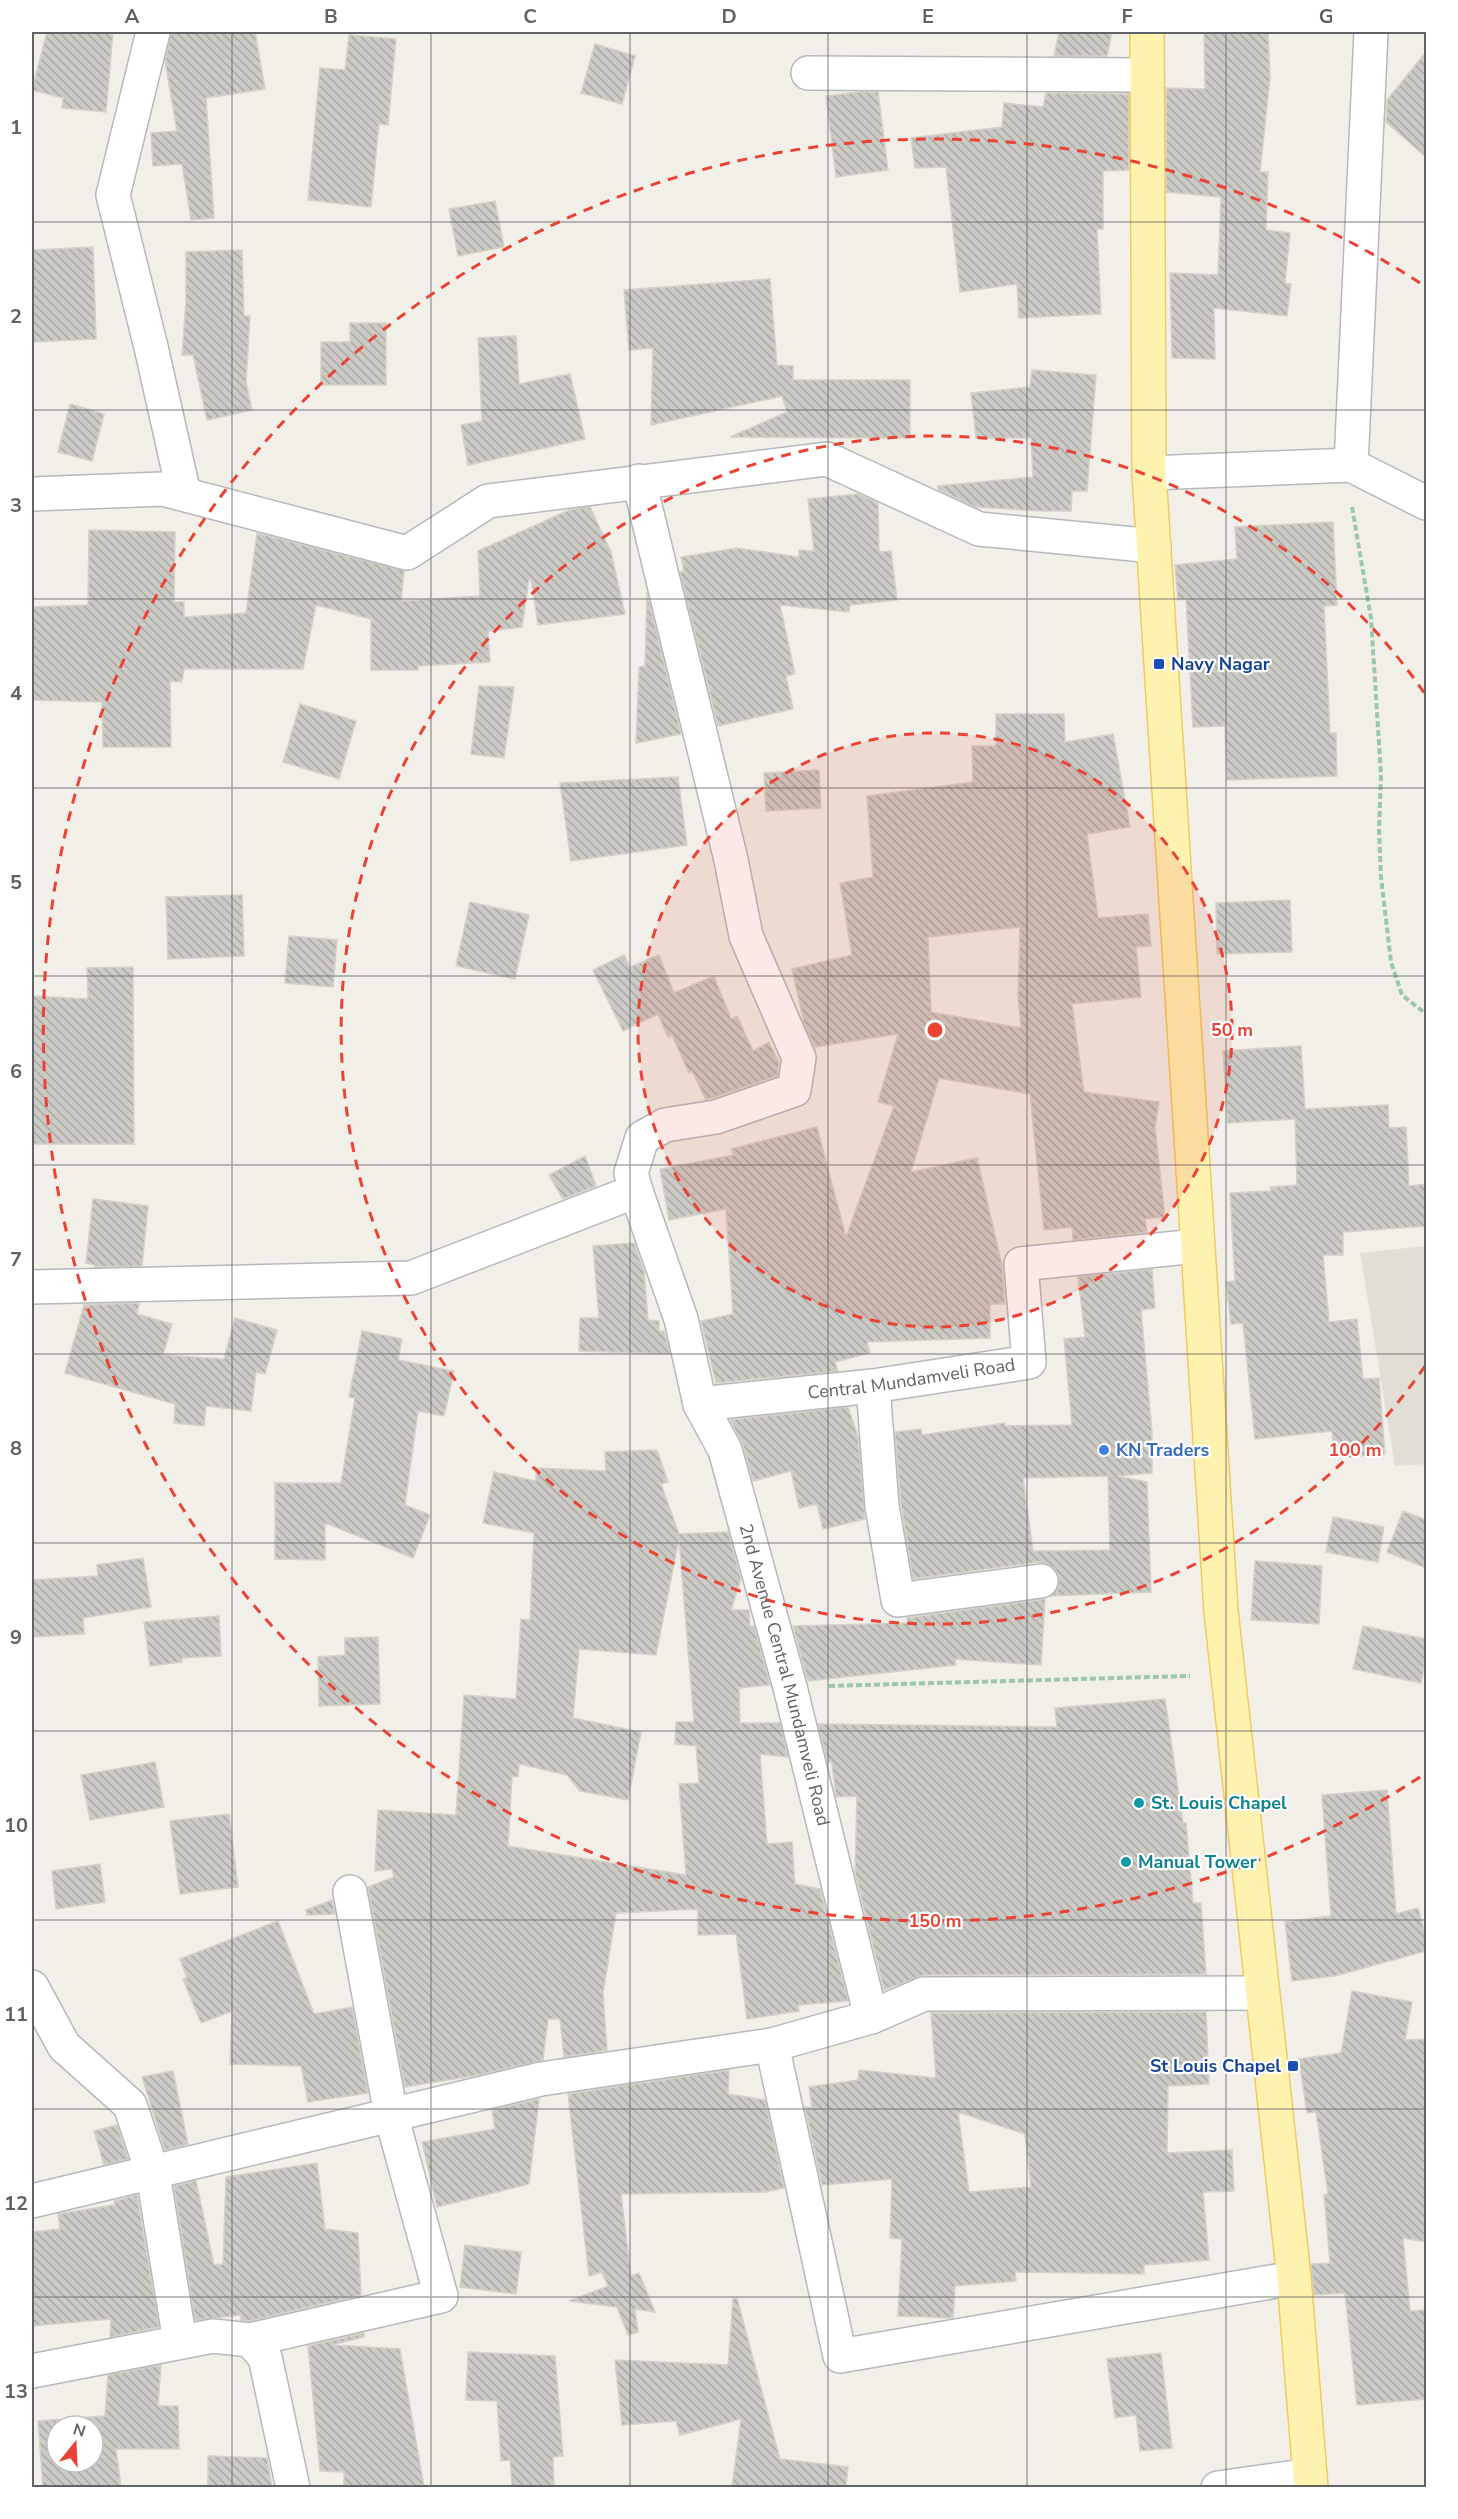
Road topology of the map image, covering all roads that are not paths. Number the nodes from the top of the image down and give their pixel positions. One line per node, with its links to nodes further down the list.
1 (153, 32): 10 (street)
2 (1147, 32): 5 (main road)
3 (1371, 32): 6 (street)
4 (808, 73): 5 (street)
5 (1146, 75): 7 (main road)
6 (1344, 466): 7 (street); 11 (street)
7 (1149, 473): 12 (main road)
8 (639, 482): 10 (street); 12 (street); 13 (street, 2nd Avenue Central Mundamveli Road)
9 (32, 494): 10 (street)
10 (184, 494)
11 (1426, 503)
12 (1154, 546): 14 (main road)
13 (636, 1191): 15 (street); 17 (street, 2nd Avenue Central Mundamveli Road)
14 (1197, 1246): 16 (street, Central Mundamveli Road); 21 (main road)
15 (32, 1287)
16 (873, 1386): 17 (street, Central Mundamveli Road); 18 (street)
17 (700, 1404): 22 (street, 2nd Avenue Central Mundamveli Road)
18 (1041, 1581)
19 (350, 1892): 24 (street)
20 (32, 1987): 25 (street)
21 (1262, 1993): 22 (street); 27 (main road)
22 (871, 2017): 23 (street)
23 (772, 2045): 24 (street); 27 (street)
24 (391, 2115): 25 (street); 28 (street)
25 (153, 2174): 26 (street); 29 (street)
26 (32, 2201)
27 (1294, 2278): 31 (main road)
28 (250, 2340): 29 (street); 32 (street)
29 (180, 2342): 30 (street)
30 (32, 2371)
31 (1311, 2481): 33 (street)
32 (293, 2487)
33 (1218, 2487)

